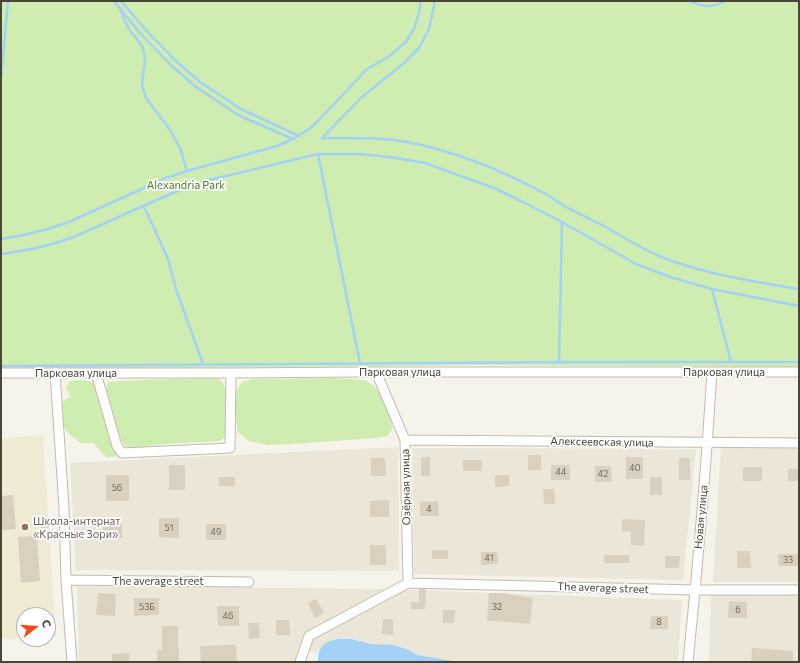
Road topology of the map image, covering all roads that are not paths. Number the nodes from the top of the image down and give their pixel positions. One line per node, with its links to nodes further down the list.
1 (55, 372): 5 (street, Парковая улица); 6 (street, Парковая улица); 11 (street)
2 (376, 372): 3 (street, Парковая улица); 7 (street, Парковая улица); 8 (street, Озёрная улица)
3 (712, 372): 4 (street, Парковая улица); 9 (street, Новая улица)
4 (799, 372)
5 (1, 373)
6 (96, 373): 7 (street, Парковая улица); 7 (street)
7 (231, 373)
8 (405, 440): 9 (street, Алексеевская улица); 13 (street, Озёрная улица)
9 (708, 443): 10 (street, Алексеевская улица); 14 (street, Новая улица)
10 (799, 443)
11 (66, 580): 12 (street, The average street); 16 (street)
12 (250, 582)
13 (408, 583): 14 (street, The average street); 17 (street)
14 (695, 590): 15 (street, The average street); 18 (street, Новая улица)
15 (799, 590)
16 (72, 662)
17 (300, 662)
18 (688, 662)

